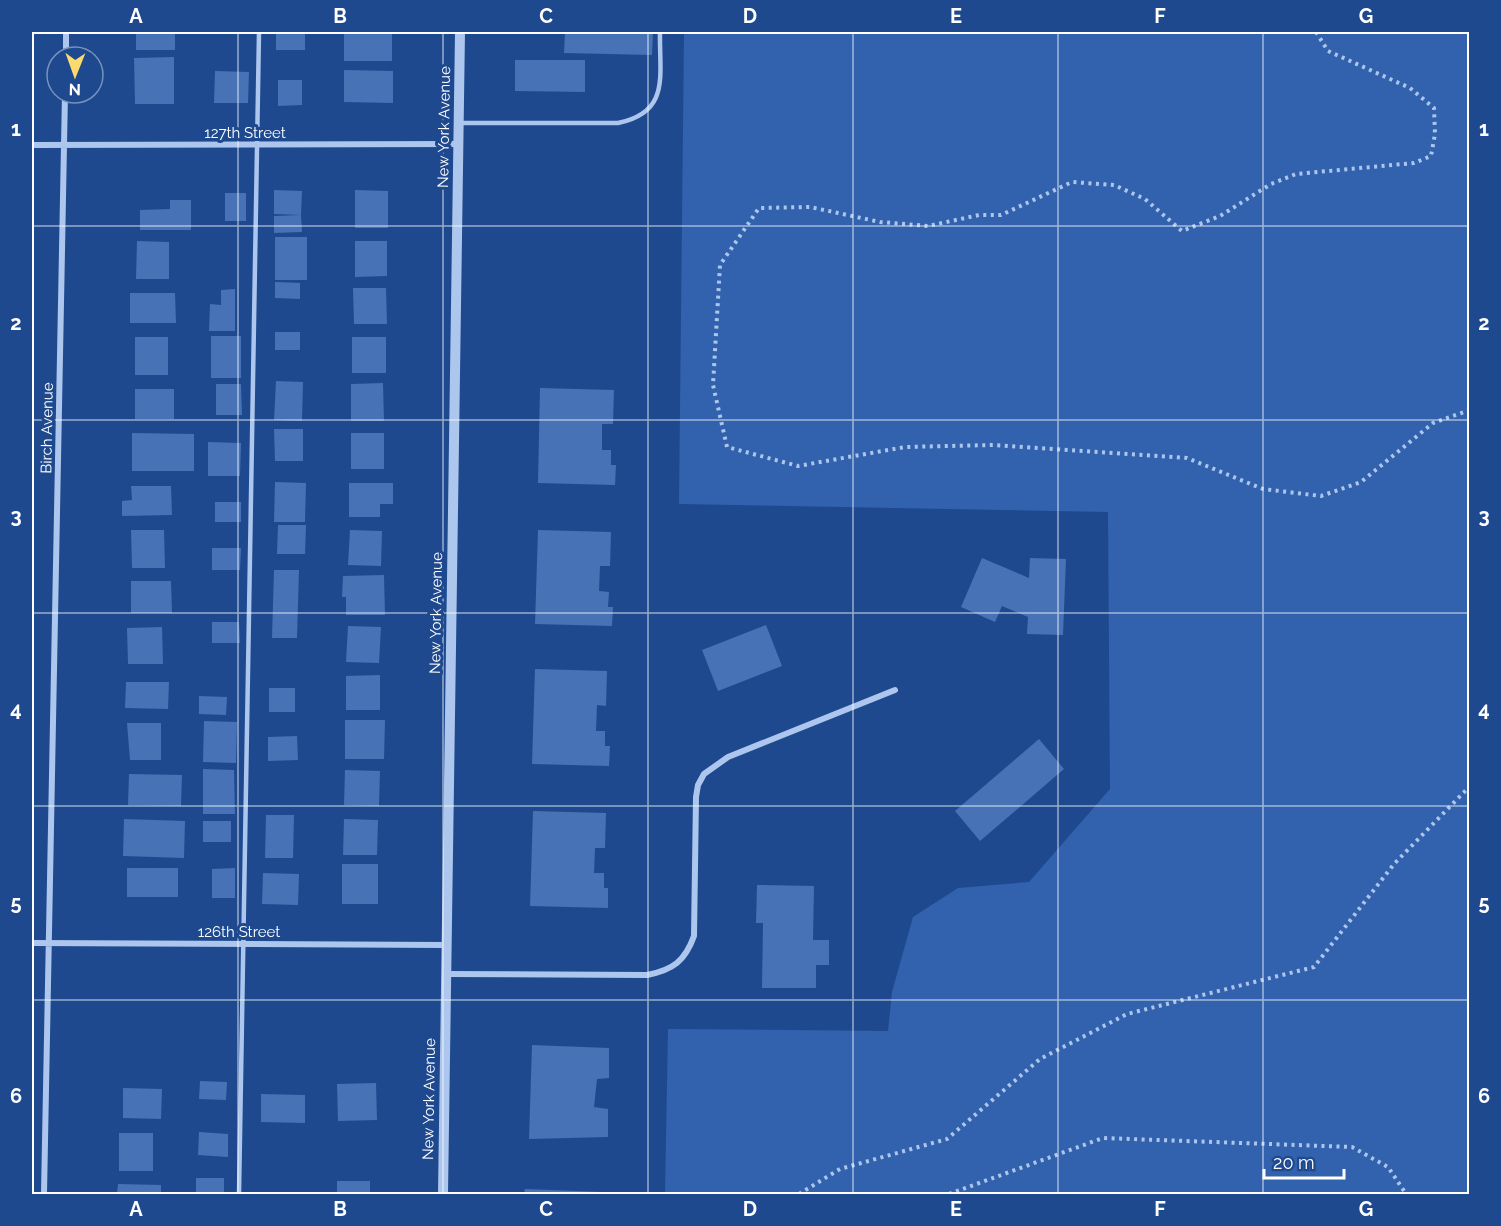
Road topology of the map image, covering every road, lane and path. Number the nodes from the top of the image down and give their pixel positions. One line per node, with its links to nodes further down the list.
1 (259, 32): 9 (lane)
2 (460, 32): 6 (street, New York Avenue)
3 (660, 32): 6 (lane)
4 (1316, 32): 11 (path)
5 (65, 105): 8 (street, Birch Avenue)
6 (459, 123): 7 (street, New York Avenue)
7 (458, 144): 9 (street, 127th Street); 17 (street, New York Avenue)
8 (64, 145): 9 (street, 127th Street); 10 (street, 127th Street); 15 (street, Birch Avenue)
9 (257, 145): 16 (lane)
10 (32, 146)
11 (1470, 410)
12 (895, 690): 18 (street)
13 (1470, 786): 22 (path)
14 (32, 943): 15 (street, 126th Street)
15 (48, 943): 16 (street, 126th Street); 19 (street, Birch Avenue)
16 (246, 944): 17 (street, 126th Street); 20 (lane)
17 (446, 945): 18 (street, New York Avenue)
18 (445, 974): 21 (street, New York Avenue)
19 (44, 1194)
20 (239, 1194)
21 (443, 1194)
22 (799, 1194)
23 (949, 1194): 24 (path)
24 (1406, 1194)

